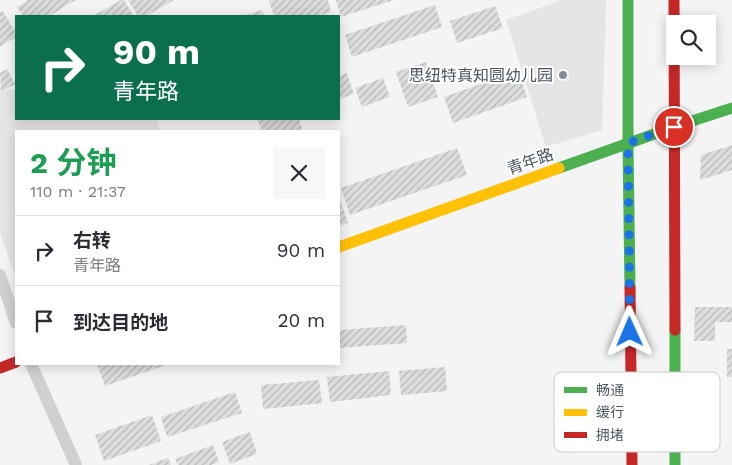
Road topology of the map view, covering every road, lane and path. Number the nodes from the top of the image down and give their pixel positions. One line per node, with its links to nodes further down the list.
1 (628, 0): 5 (main road)
2 (674, 0): 4 (main road)
3 (732, 108): 4 (main road, 青年路)
4 (674, 127): 5 (main road, 青年路); 13 (main road)
5 (628, 143): 6 (main road, 青年路); 12 (main road)
6 (340, 247)
7 (0, 275): 8 (street)
8 (15, 320)
9 (15, 362): 11 (main road)
10 (31, 365): 16 (street)
11 (0, 368)
12 (631, 372)
13 (675, 372)
14 (632, 452): 17 (main road)
15 (675, 452): 18 (main road)
16 (76, 465)
17 (632, 465)
18 (675, 465)

